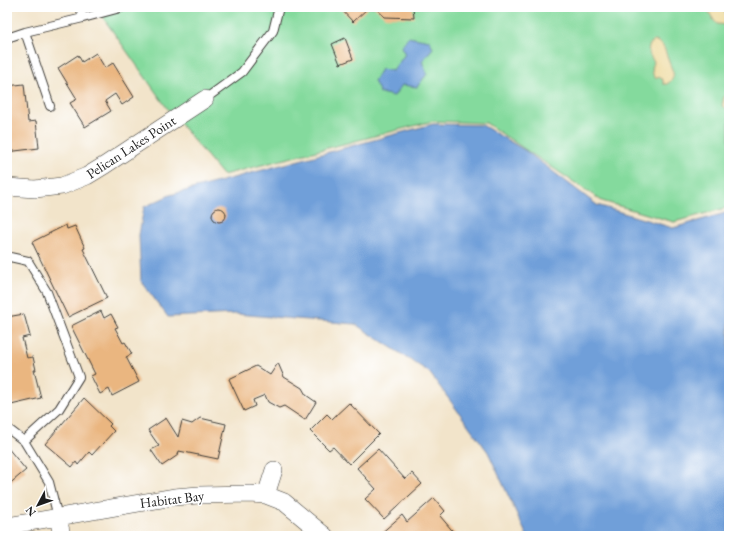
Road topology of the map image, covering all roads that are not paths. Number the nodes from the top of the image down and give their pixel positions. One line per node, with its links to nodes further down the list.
1 (80, 7): 4 (lane)
2 (124, 7): 4 (lane)
3 (279, 7): 7 (lane)
4 (83, 18): 5 (lane)
5 (25, 32): 6 (lane); 8 (lane)
6 (7, 38)
7 (205, 99): 9 (street, Pelican Lakes Point)
8 (50, 106)
9 (7, 187)
10 (7, 258): 12 (lane)
11 (7, 428): 12 (lane)
12 (24, 442): 15 (lane)
13 (274, 470): 14 (street)
14 (266, 496): 15 (street, Habitat Bay); 18 (street, Habitat Bay)
15 (58, 517): 16 (street, Habitat Bay); 17 (street)
16 (7, 526)
17 (62, 536)
18 (325, 536)

